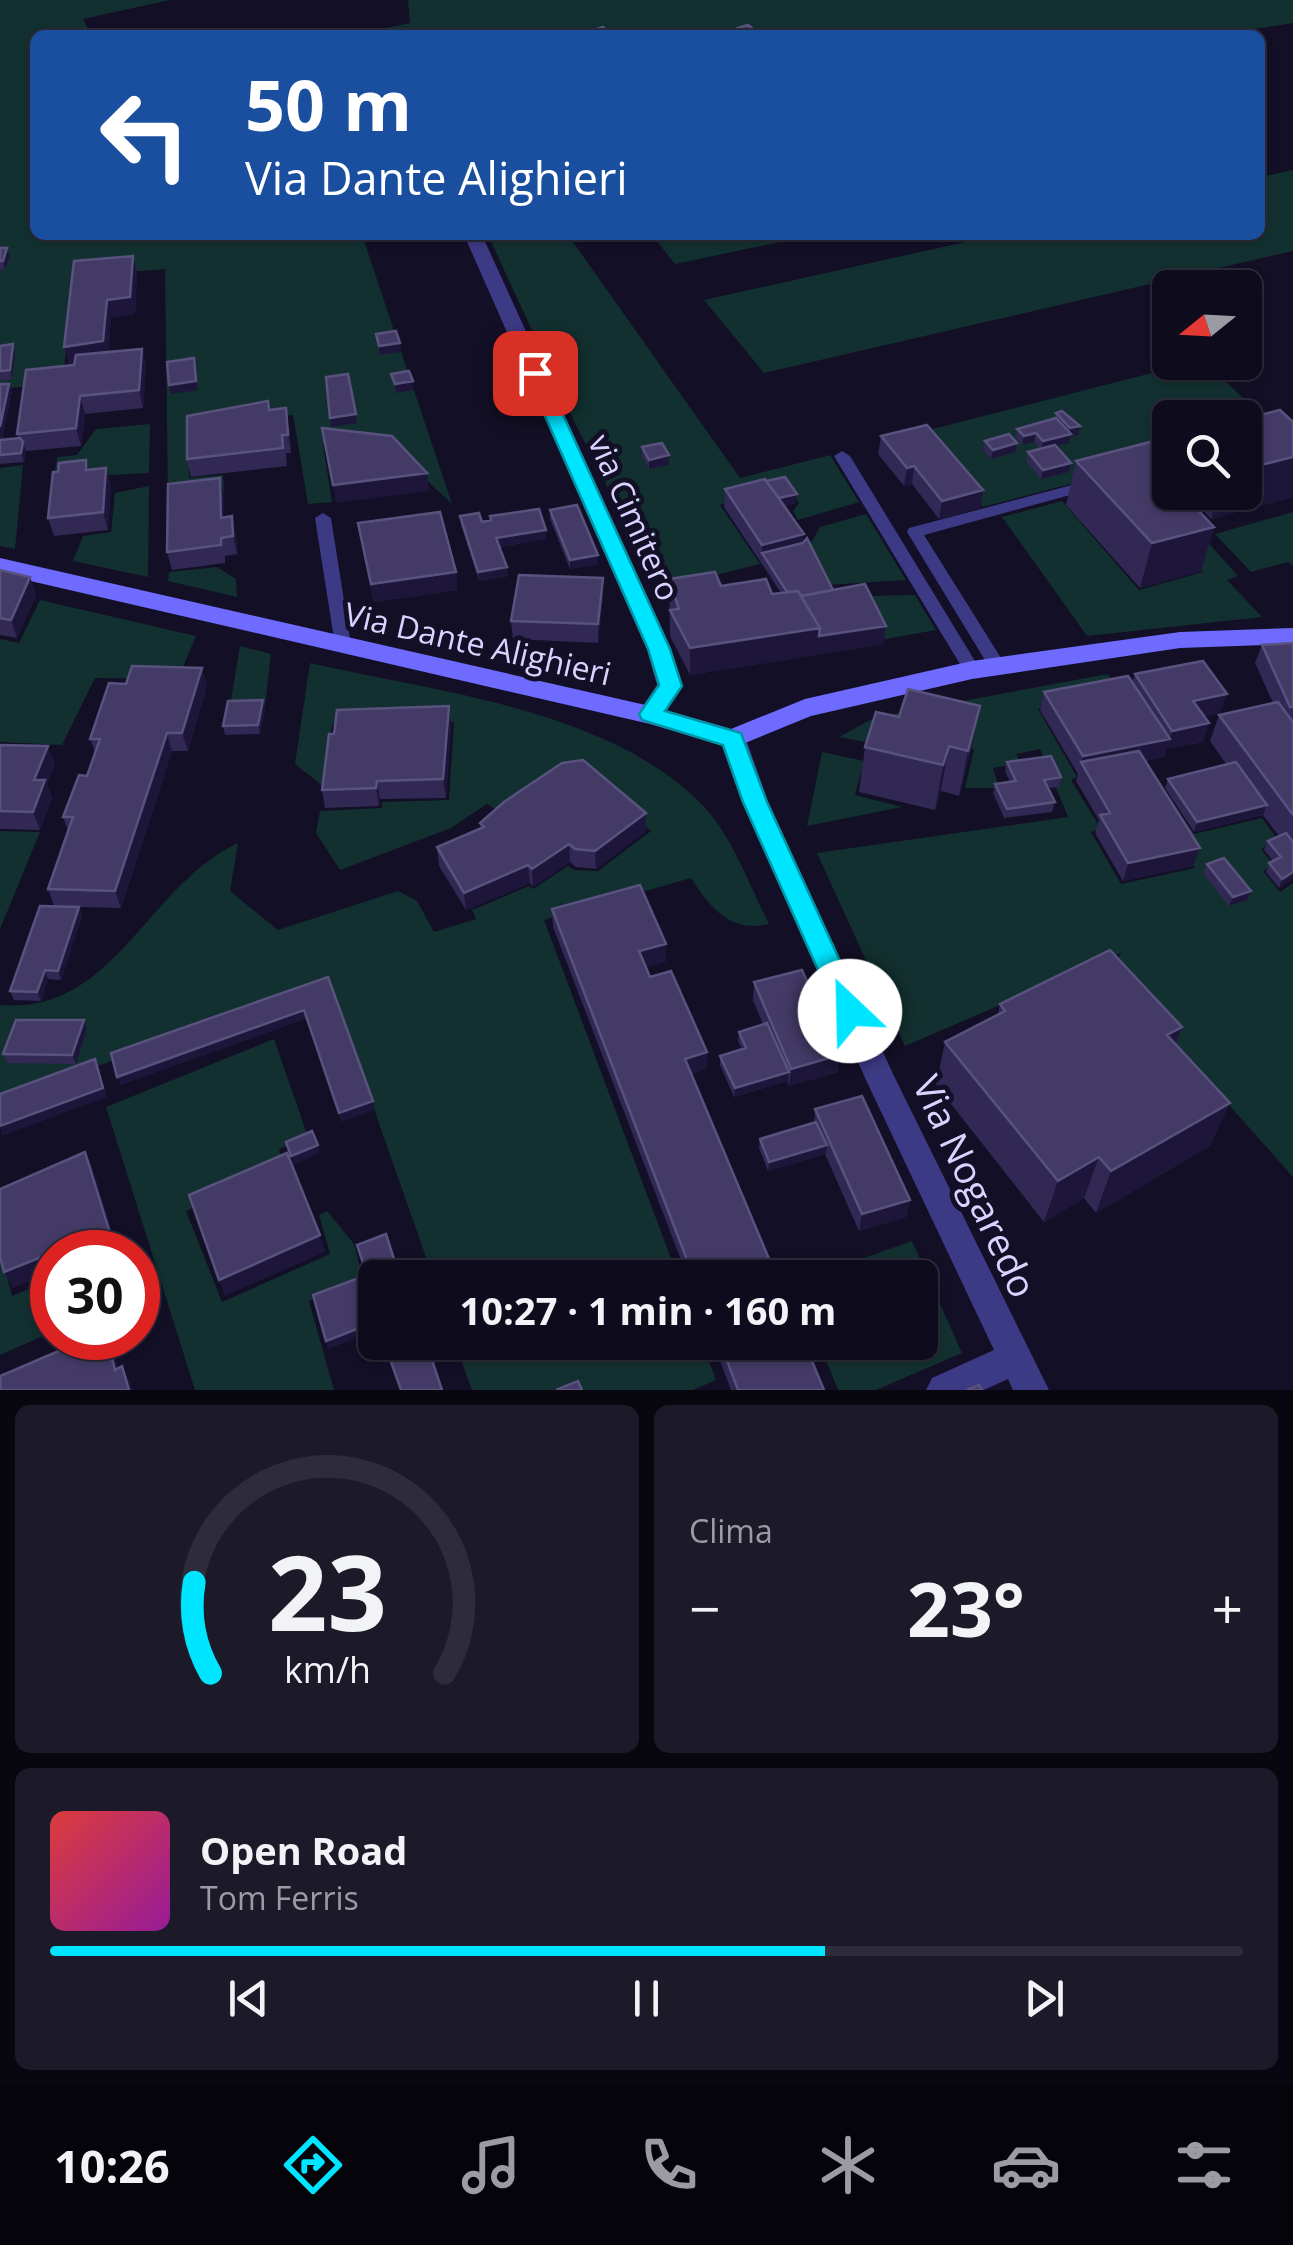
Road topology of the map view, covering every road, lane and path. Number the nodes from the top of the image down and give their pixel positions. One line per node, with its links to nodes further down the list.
1 (475, 240): 9 (street, via Cimitero)
2 (842, 456): 8 (lane)
3 (1115, 479): 8 (lane)
4 (323, 518): 7 (lane)
5 (0, 566): 7 (street, Via Dante Alighieri)
6 (1293, 636): 8 (street)
7 (343, 644): 9 (street, Via Dante Alighieri)
8 (984, 668): 10 (street)
9 (650, 714): 10 (street, Via Dante Alighieri)
10 (733, 739): 11 (street, Via Nogaredo)
11 (1014, 1359): 12 (street); 13 (street, Via Nogaredo)
12 (944, 1390)
13 (1031, 1390)

